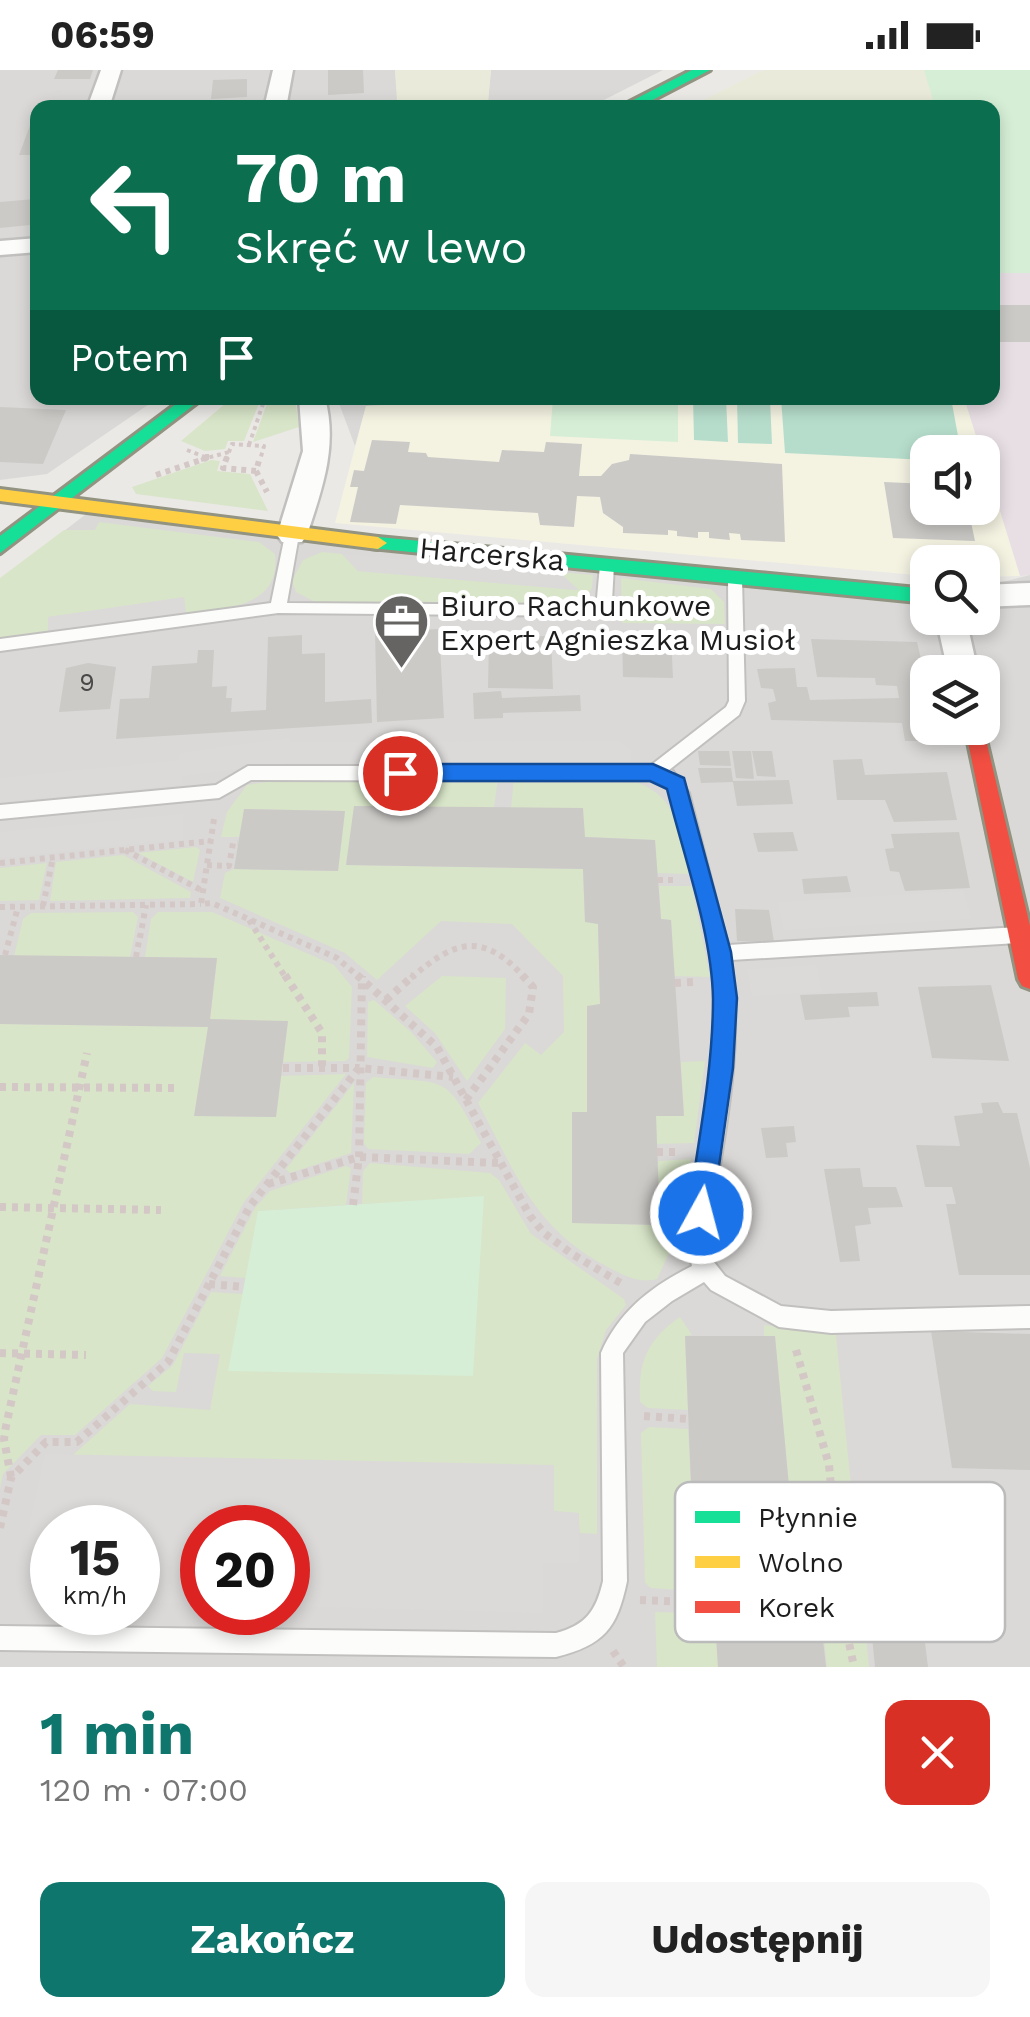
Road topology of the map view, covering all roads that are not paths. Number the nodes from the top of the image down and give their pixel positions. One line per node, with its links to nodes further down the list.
1 (111, 70): 4 (street)
2 (283, 70): 5 (street)
3 (703, 70): 6 (street)
4 (101, 100)
5 (277, 100)
6 (641, 100)
7 (30, 245): 8 (street)
8 (0, 248)
9 (185, 405): 12 (street)
10 (314, 405): 13 (street)
11 (0, 496): 12 (street, Harcerska)
12 (57, 502): 13 (street, Harcerska); 14 (street)
13 (292, 535): 15 (street, Harcerska); 20 (lane)
14 (0, 546)
15 (607, 564): 16 (street, Harcerska); 20 (lane)
16 (736, 578): 17 (street, Harcerska); 23 (lane)
17 (910, 594)
18 (1030, 594): 19 (street)
19 (1000, 595)
20 (278, 608): 21 (lane)
21 (0, 645)
22 (979, 745): 25 (street)
23 (653, 772): 24 (lane); 26 (lane)
24 (0, 812)
25 (1020, 935): 26 (lane); 27 (street)
26 (719, 952): 28 (lane)
27 (1030, 979)
28 (706, 1270): 29 (lane); 30 (lane)
29 (1030, 1317)
30 (0, 1638)

